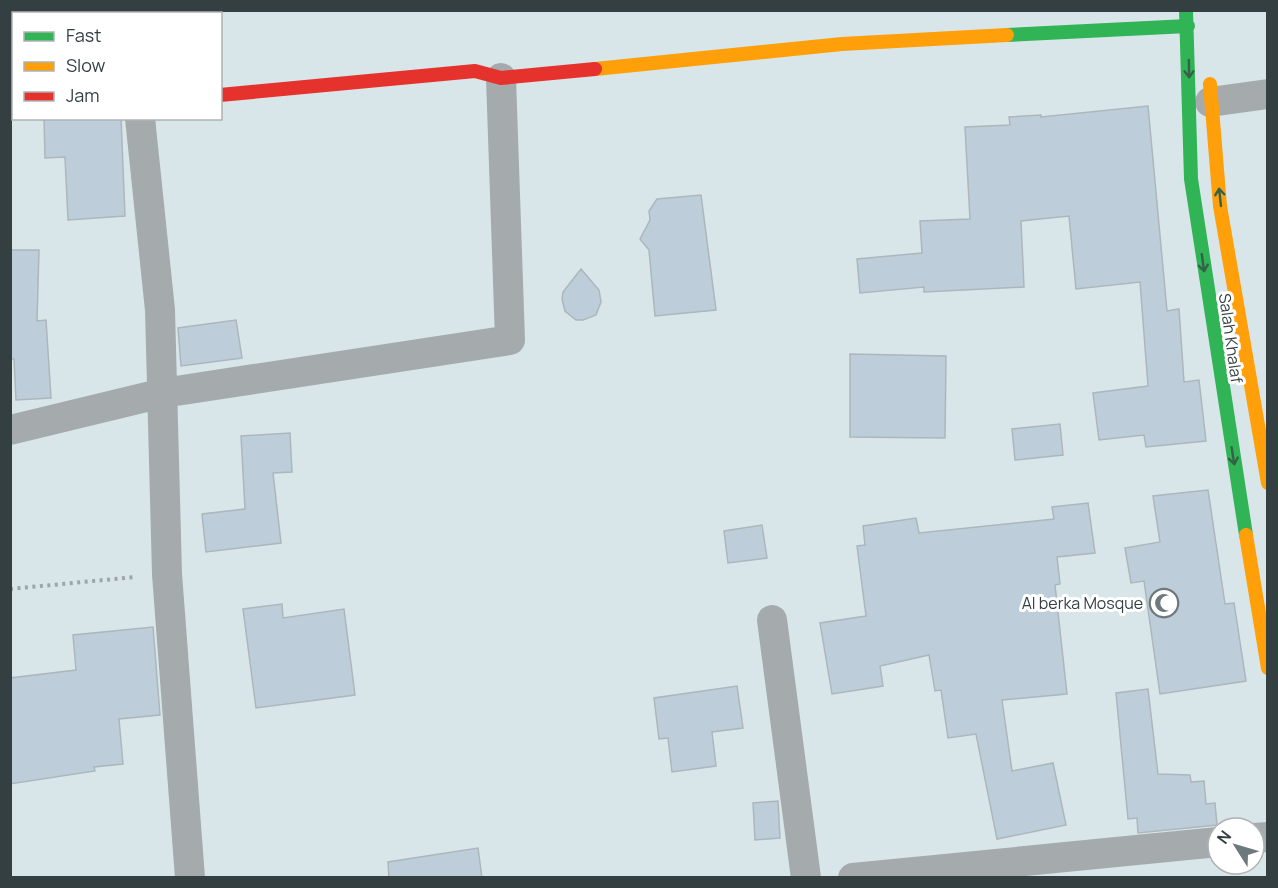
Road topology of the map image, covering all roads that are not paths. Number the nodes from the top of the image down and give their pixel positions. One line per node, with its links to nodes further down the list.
1 (1186, 10): 2 (main road, Salah Khalaf)
2 (1188, 26): 4 (main road); 13 (main road, Salah Khalaf, one-way to 13)
3 (1210, 71): 7 (main road, Salah Khalaf)
4 (501, 78): 6 (main road); 9 (street)
5 (1268, 94): 7 (street)
6 (222, 95)
7 (1210, 102): 11 (main road, Salah Khalaf, one-way to 7)
8 (140, 120): 9 (street)
9 (164, 393): 10 (street); 15 (street)
10 (10, 430)
11 (1268, 483)
12 (772, 620): 16 (street)
13 (1268, 668)
14 (1206, 843): 17 (street)
15 (190, 878)
16 (806, 878)
17 (854, 878)

